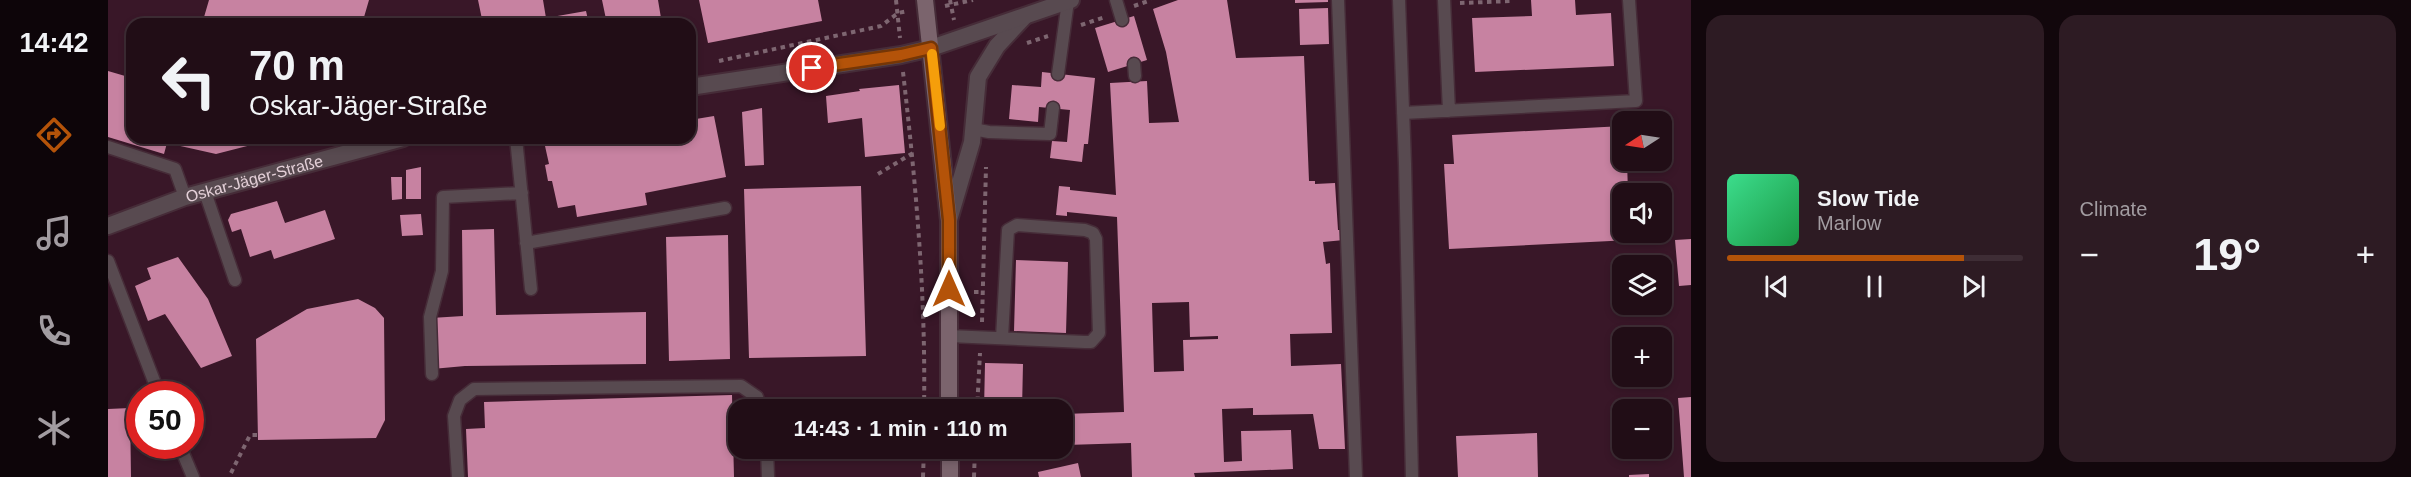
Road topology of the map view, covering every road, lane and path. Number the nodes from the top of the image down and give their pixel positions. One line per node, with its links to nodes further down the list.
1 (896, 0): 10 (path)
2 (973, 0): 9 (path)
3 (1116, 0): 12 (lane)
4 (1338, 0): 64 (lane)
5 (1399, 0): 22 (lane)
6 (1444, 0): 21 (lane)
7 (1629, 0): 21 (lane)
8 (1070, 1): 11 (street); 16 (lane)
9 (925, 4): 10 (path); 13 (main road)
10 (898, 13): 14 (path); 15 (path)
11 (1024, 17): 13 (street); 23 (street)
12 (1122, 20)
13 (931, 48): 14 (street); 34 (main road)
14 (901, 55): 17 (street); 19 (path)
15 (715, 62)
16 (1058, 74)
17 (696, 86)
18 (912, 89): 19 (path)
19 (906, 91): 27 (path)
20 (1053, 108): 23 (lane)
21 (1449, 111): 22 (lane)
22 (1402, 113): 65 (lane)
23 (973, 129): 34 (street)
24 (381, 144): 30 (street, Oskar-Jäger-Straße)
25 (517, 144): 31 (lane)
26 (108, 147): 32 (lane)
27 (913, 153): 29 (path); 48 (path)
28 (986, 166): 41 (path)
29 (878, 174)
30 (205, 192): 32 (street, Oskar-Jäger-Straße); 38 (lane)
31 (522, 193): 36 (lane); 45 (lane)
32 (185, 197): 35 (street, Oskar-Jäger-Straße)
33 (725, 208): 36 (lane)
34 (949, 220): 42 (main road)
35 (108, 226)
36 (526, 243): 39 (lane)
37 (108, 261): 46 (lane)
38 (235, 280)
39 (531, 289)
40 (974, 292): 41 (path)
41 (983, 292): 43 (path)
42 (949, 336): 43 (lane); 49 (main road)
43 (981, 337): 44 (lane); 50 (path)
44 (1002, 338): 44 (lane)
45 (432, 374)
46 (154, 381)
47 (757, 399): 59 (lane)
48 (924, 399)
49 (950, 399)
50 (978, 399)
51 (258, 435): 57 (path)
52 (185, 459): 58 (lane)
53 (767, 459): 60 (lane)
54 (924, 459): 61 (path)
55 (950, 459): 62 (main road)
56 (975, 459): 63 (path)
57 (231, 473)
58 (193, 477)
59 (458, 477)
60 (768, 477)
61 (923, 477)
62 (950, 477)
63 (974, 477)
64 (1356, 477)
65 (1412, 477)

